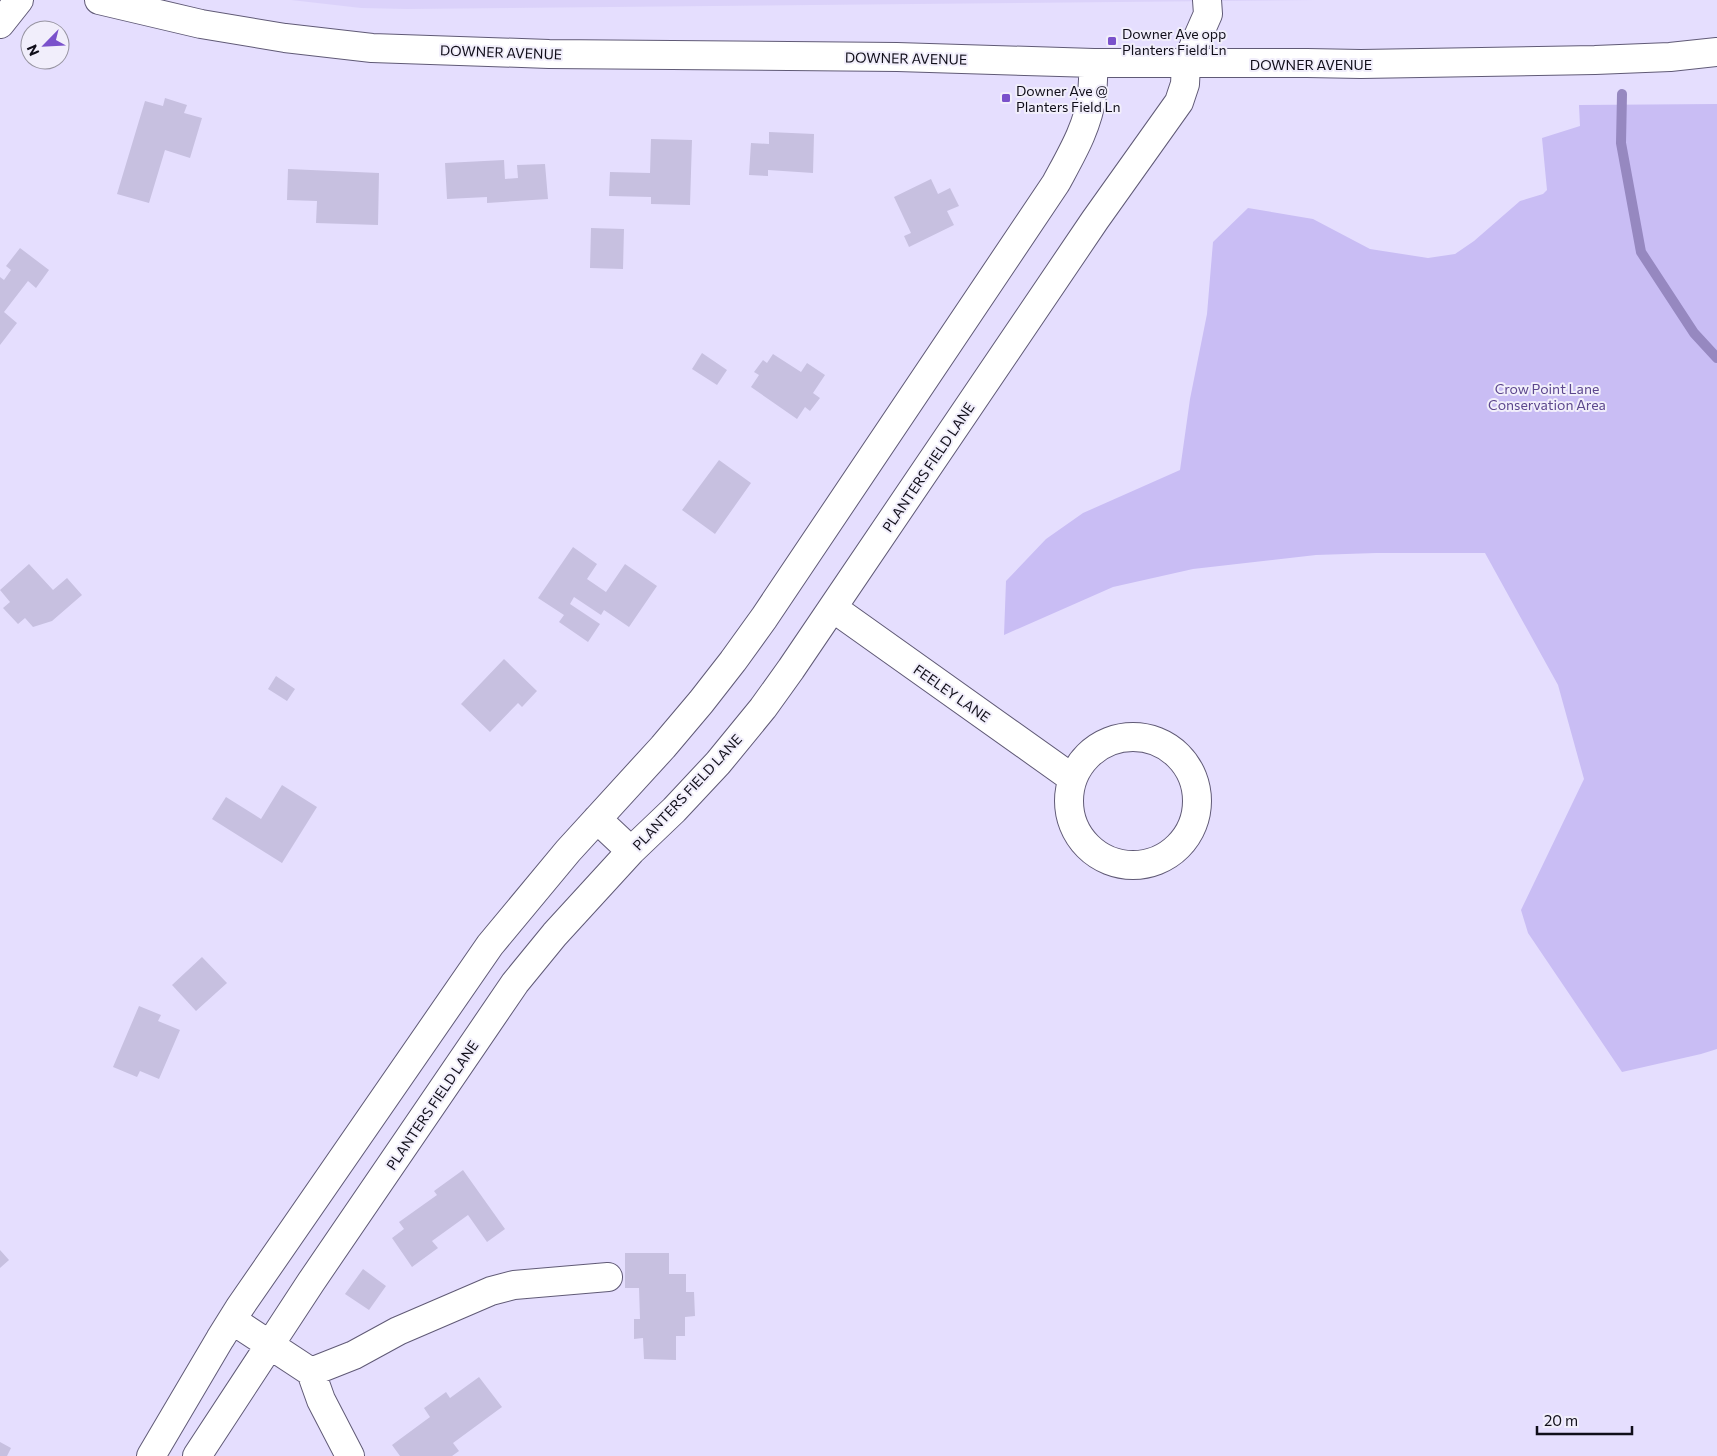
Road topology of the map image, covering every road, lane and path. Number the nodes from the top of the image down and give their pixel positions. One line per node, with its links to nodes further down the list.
1 (19, 0): 4 (street)
2 (98, 0): 6 (street, DOWNER AVENUE)
3 (1208, 0): 7 (street, PLANTERS FIELD LANE)
4 (0, 24)
5 (1717, 52): 7 (street, DOWNER AVENUE)
6 (1094, 63): 7 (street, DOWNER AVENUE); 10 (street)
7 (1186, 64): 8 (street, PLANTERS FIELD LANE)
8 (833, 608): 9 (street, FEELEY LANE); 11 (street, PLANTERS FIELD LANE)
9 (1072, 778): 9 (street)
10 (597, 820): 11 (street); 13 (street)
11 (631, 851): 14 (street, PLANTERS FIELD LANE)
12 (608, 1277): 15 (street)
13 (232, 1320): 14 (street); 16 (street)
14 (269, 1345): 15 (street); 17 (street, PLANTERS FIELD LANE)
15 (311, 1372): 18 (street)
16 (151, 1456)
17 (197, 1456)
18 (350, 1456)

